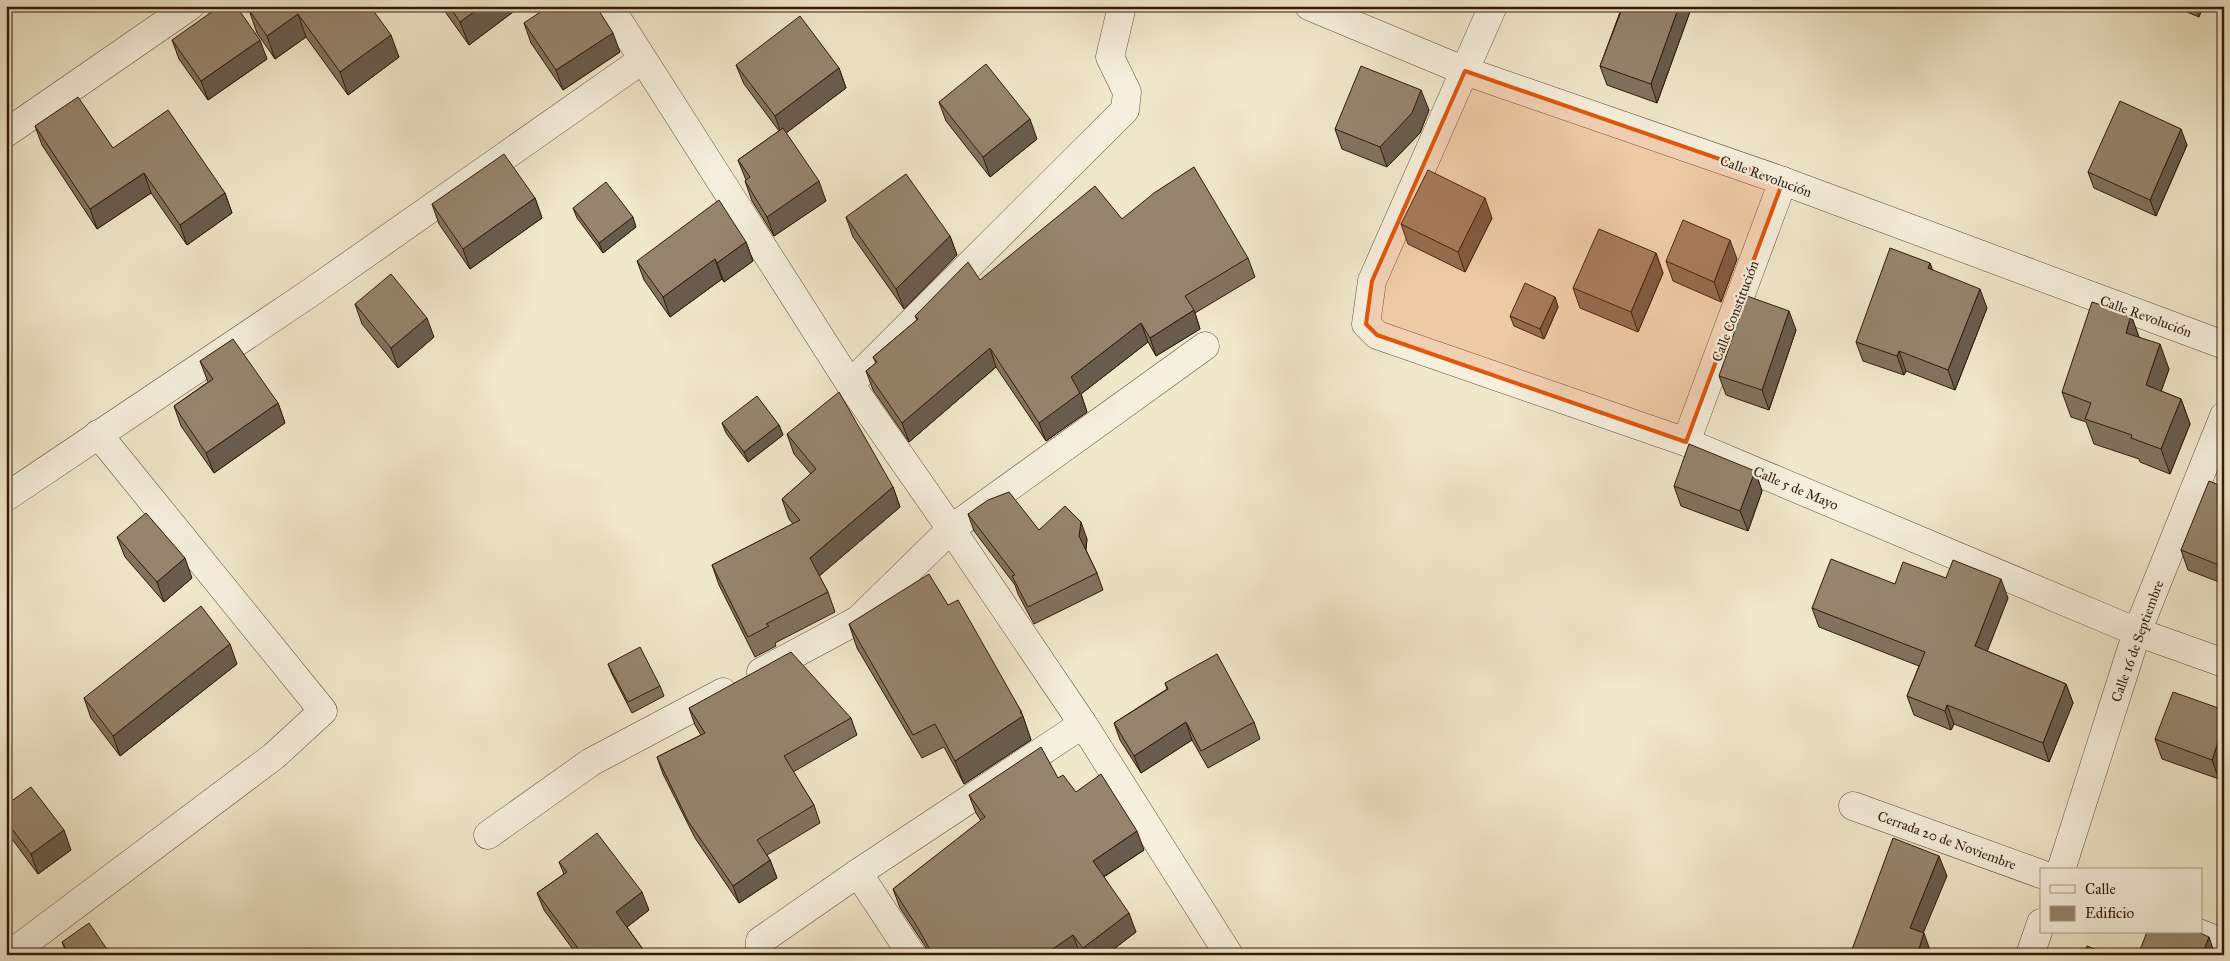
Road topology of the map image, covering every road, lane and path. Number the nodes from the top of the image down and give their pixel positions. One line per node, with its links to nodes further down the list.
1 (190, 6): 8 (street)
2 (609, 6): 6 (street)
3 (1309, 6): 7 (street, Calle Revolución)
4 (1493, 6): 7 (street)
5 (1120, 12): 12 (street)
6 (642, 60): 12 (street); 14 (street)
7 (1465, 71): 9 (street, Calle Revolución); 15 (street, Calle 5 de Mayo)
8 (6, 133)
9 (1784, 181): 11 (street, Calle Revolución); 15 (street, Calle Constitución)
10 (1205, 346): 17 (street)
11 (2224, 346)
12 (850, 384): 17 (street)
13 (2224, 416): 18 (street, Calle 16 de Septiembre)
14 (98, 434): 16 (street); 29 (street)
15 (1686, 442): 18 (street, Calle 5 de Mayo)
16 (6, 497)
17 (951, 529): 20 (street); 22 (street)
18 (2137, 632): 19 (street, Calle 5 de Mayo); 23 (street, Calle 16 de Septiembre)
19 (2224, 663)
20 (1083, 724): 24 (street); 32 (street)
21 (1852, 806): 25 (street, Cerrada 20 de Noviembre)
22 (488, 835)
23 (2061, 868)
24 (858, 873): 30 (street); 31 (street)
25 (2040, 874)
26 (2040, 926): 33 (street)
27 (2201, 934): 28 (street)
28 (2224, 943)
29 (9, 955)
30 (760, 955)
31 (912, 955)
32 (1229, 955)
33 (2030, 955)

